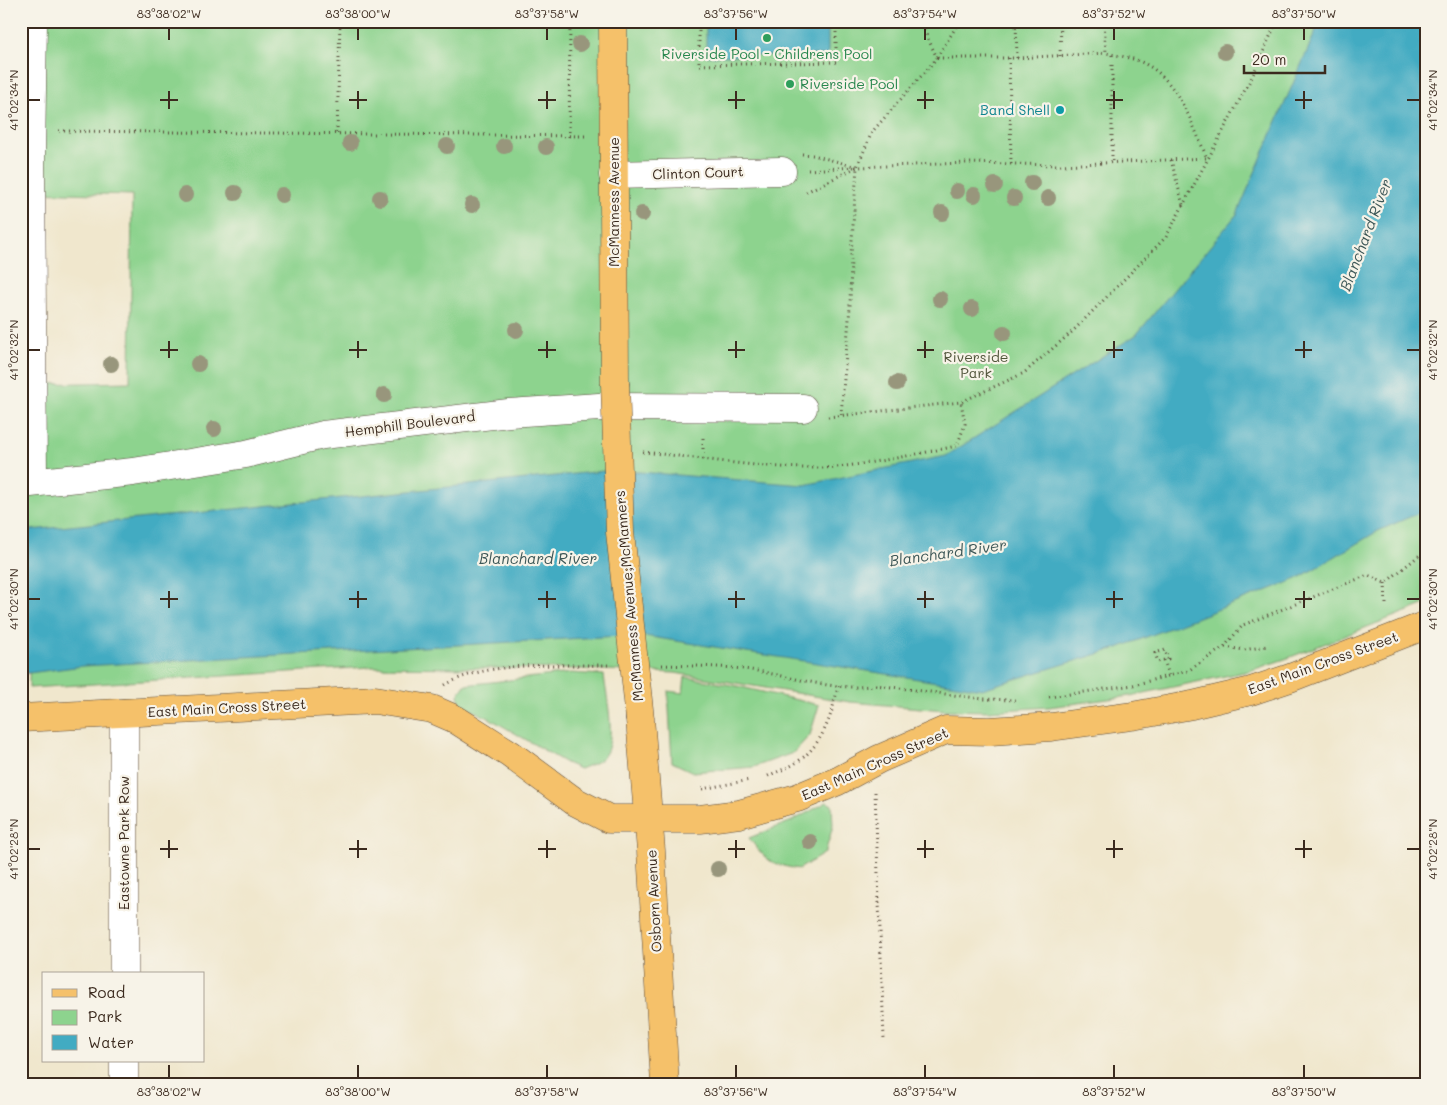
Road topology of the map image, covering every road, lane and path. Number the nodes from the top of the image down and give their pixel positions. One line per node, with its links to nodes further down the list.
1 (33, 21): 19 (street)
2 (340, 21): 20 (path)
3 (570, 21): 22 (path)
4 (614, 21): 21 (main road, McManness Avenue)
5 (699, 21): 6 (path)
6 (836, 21)
7 (920, 21): 16 (path)
8 (960, 21): 16 (path)
9 (1016, 21): 18 (path)
10 (1061, 21): 15 (path)
11 (1104, 21): 13 (path)
12 (1277, 21): 24 (path)
13 (1106, 53): 14 (path); 15 (path)
14 (1112, 54): 24 (path); 26 (path)
15 (1060, 56): 18 (path)
16 (936, 58): 17 (path); 28 (path)
17 (1009, 58): 18 (path); 27 (path)
18 (1017, 58)
19 (31, 130): 20 (path); 23 (street)
20 (337, 133): 22 (path)
21 (613, 135): 22 (path); 30 (main road, McManness Avenue)
22 (569, 137)
23 (26, 157): 38 (street)
24 (1208, 158): 25 (path); 32 (path)
25 (1171, 160): 26 (path); 32 (path)
26 (1112, 161): 27 (path)
27 (1011, 164): 28 (path)
28 (857, 167): 29 (path); 31 (path); 36 (path)
29 (782, 171): 30 (street, Clinton Court)
30 (614, 175): 33 (main road, McManness Avenue)
31 (806, 192)
32 (1183, 206): 34 (path)
33 (615, 383): 55 (main road, McManness Avenue;McManners, bridge)
34 (961, 402): 36 (path); 37 (path)
35 (803, 408): 36 (path); 38 (street, Hemphill Boulevard)
36 (841, 415)
37 (634, 451)
38 (27, 483)
39 (1426, 550): 40 (path)
40 (1386, 583): 41 (path); 44 (path)
41 (1386, 604)
42 (1426, 625): 56 (main road, East Main Cross Street)
43 (1267, 646): 44 (path)
44 (1224, 647): 48 (path)
45 (1164, 660): 45 (path); 48 (path)
46 (612, 665): 52 (path)
47 (652, 665): 49 (path)
48 (1169, 675): 50 (path)
49 (838, 686): 51 (path); 57 (path)
50 (1048, 697)
51 (1020, 700)
52 (432, 709): 53 (main road, East Main Cross Street); 60 (main road, East Main Cross Street)
53 (124, 713): 54 (main road, East Main Cross Street); 61 (street, Eastowne Park Row)
54 (21, 718)
55 (640, 719): 60 (main road, Osborn Avenue)
56 (869, 765): 60 (main road, East Main Cross Street); 62 (path)
57 (764, 778)
58 (755, 779): 59 (path)
59 (702, 788)
60 (648, 819): 65 (main road, Osborn Avenue)
61 (124, 972)
62 (884, 1038)
63 (124, 1062): 64 (street)
64 (124, 1084)
65 (664, 1084)

